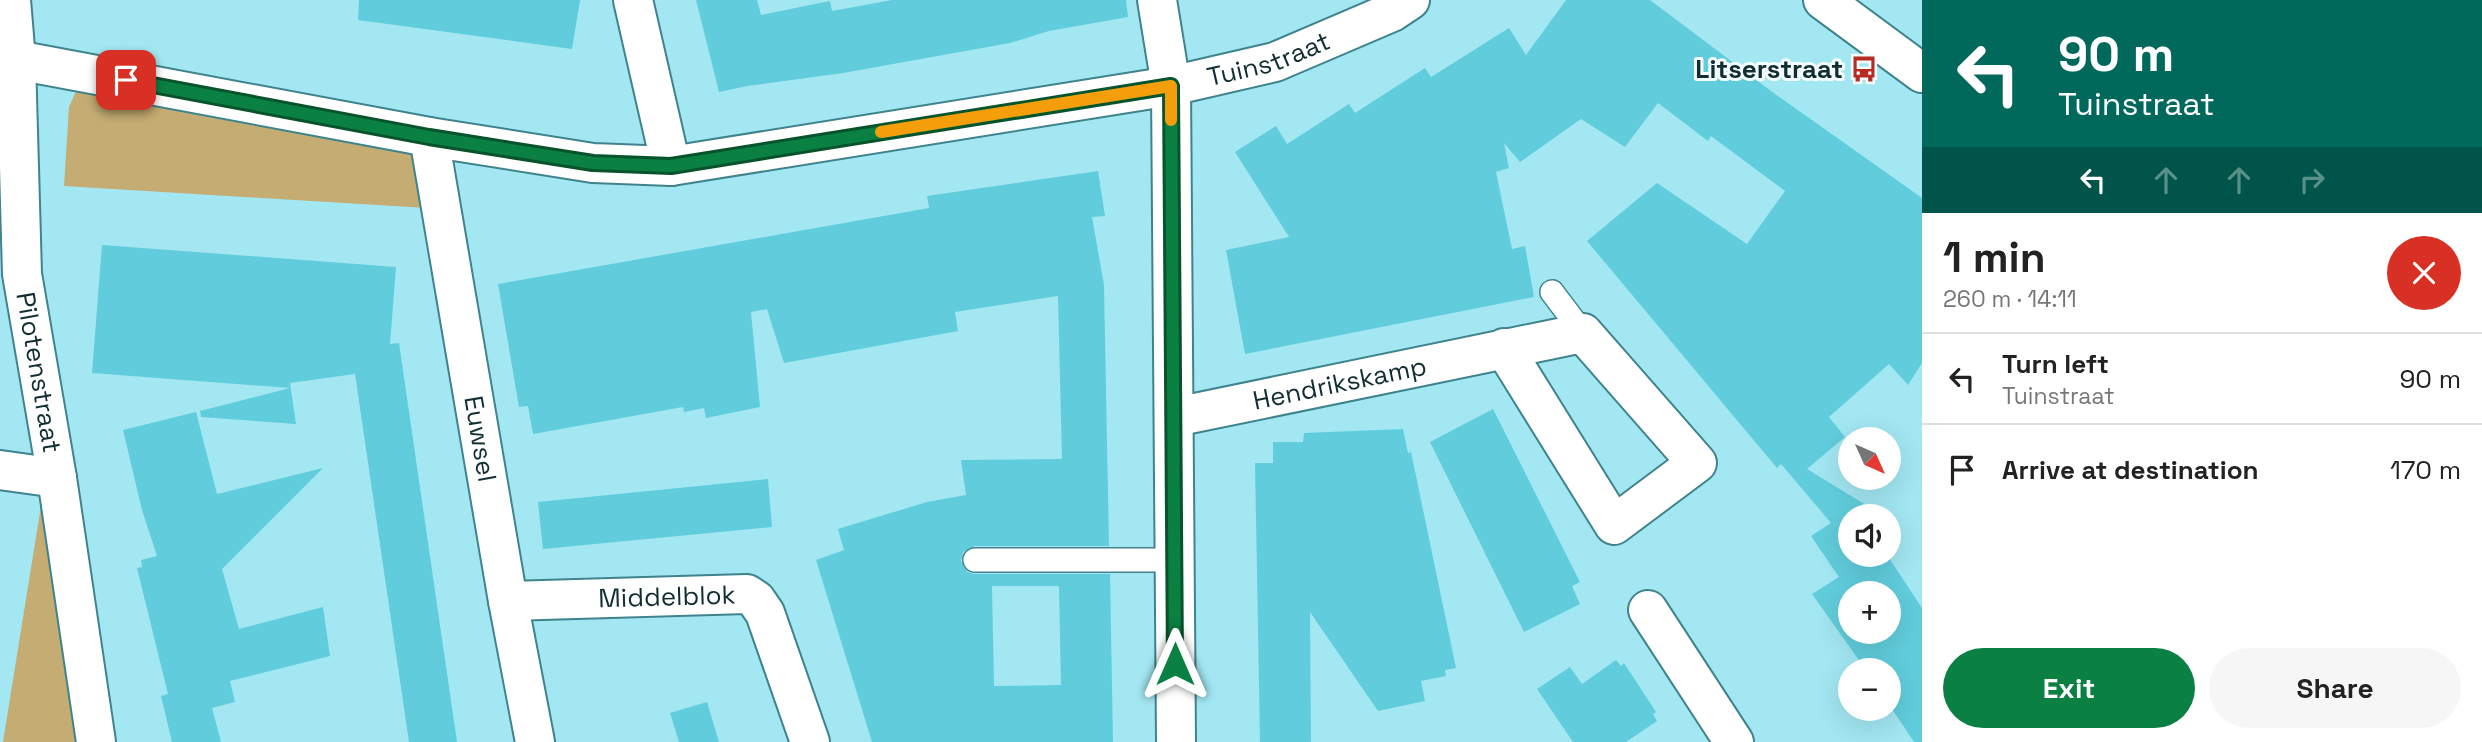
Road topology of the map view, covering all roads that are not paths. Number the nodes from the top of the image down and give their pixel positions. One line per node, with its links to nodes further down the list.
1 (11, 0): 6 (street, Pilotenstraat)
2 (633, 0): 10 (street)
3 (1157, 0): 8 (street)
4 (1410, 0): 8 (street, Tuinstraat)
5 (1823, 0): 7 (street)
6 (8, 59): 9 (street, Tuinstraat); 16 (street, Pilotenstraat)
7 (1922, 73)
8 (1171, 86): 10 (street, Tuinstraat); 14 (street)
9 (429, 137): 10 (street, Tuinstraat); 19 (street, Euwsel)
10 (671, 166)
11 (1552, 292): 12 (lane)
12 (1583, 333): 13 (street, Hendrikskamp); 13 (street)
13 (1504, 348): 14 (street, Hendrikskamp)
14 (1175, 418): 18 (street)
15 (0, 470): 16 (street)
16 (57, 478): 21 (street, Pilotenstraat)
17 (975, 560): 18 (lane)
18 (1175, 560): 24 (street)
19 (508, 601): 22 (street, Euwsel); 23 (street, Middelblok)
20 (1648, 610): 25 (street)
21 (96, 742)
22 (535, 742)
23 (810, 742)
24 (1176, 742)
25 (1734, 742)

